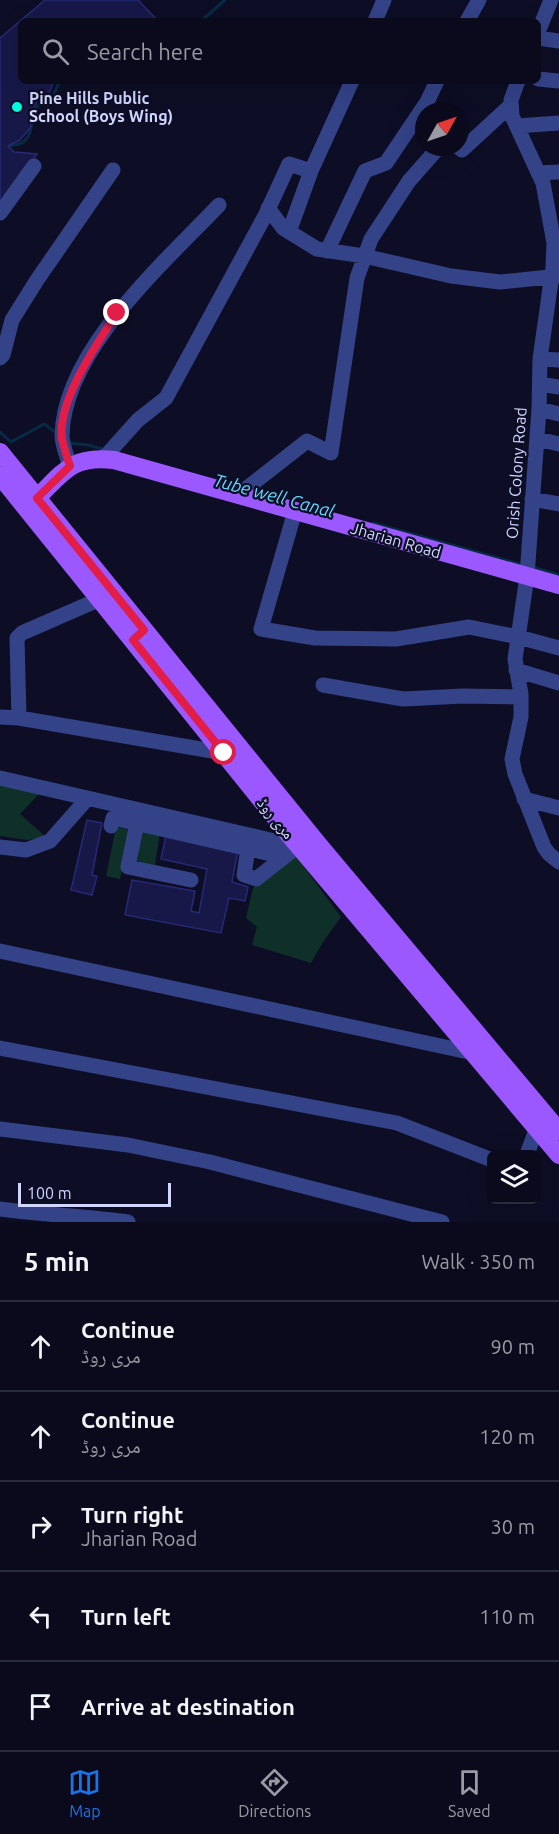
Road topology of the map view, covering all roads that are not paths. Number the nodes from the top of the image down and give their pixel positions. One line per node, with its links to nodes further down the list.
1 (384, 0): 4 (street)
2 (479, 0): 5 (street)
3 (550, 3): 6 (street)
4 (376, 18)
5 (469, 18)
6 (541, 25)
7 (541, 38): 8 (street)
8 (559, 41)
9 (541, 79): 10 (street)
10 (559, 81)
11 (351, 84): 21 (street)
12 (435, 84): 29 (street)
13 (518, 84): 14 (street)
14 (511, 105): 16 (street, Orish Colony Road); 17 (street)
15 (559, 123): 16 (street)
16 (517, 126): 23 (street, Orish Colony Road)
17 (469, 144)
18 (431, 156): 30 (street)
19 (34, 166): 26 (street)
20 (113, 170): 33 (street)
21 (311, 171): 25 (street); 27 (street)
22 (559, 172): 23 (street)
23 (538, 173): 28 (street, Orish Colony Road)
24 (219, 205): 44 (street)
25 (268, 208): 27 (street); 43 (street)
26 (0, 213)
27 (289, 232): 29 (street)
28 (556, 242): 31 (street, Orish Colony Road)
29 (327, 251): 30 (street)
30 (364, 256): 31 (street); 46 (street)
31 (555, 283): 32 (street, Orish Colony Road)
32 (552, 322): 34 (street, Orish Colony Road)
33 (0, 358)
34 (540, 358): 35 (street); 36 (street, Orish Colony Road)
35 (559, 360)
36 (540, 384): 37 (street); 38 (street, Orish Colony Road)
37 (559, 387)
38 (539, 409): 39 (street); 40 (street, Orish Colony Road)
39 (559, 414)
40 (537, 439): 41 (street); 48 (street, Orish Colony Road)
41 (559, 444)
42 (0, 452): 45 (main road, مری روڈ)
43 (103, 459): 44 (main road, Jharian Road); 46 (main road, Jharian Road)
44 (70, 466): 47 (main road)
45 (8, 478): 47 (main road, مری روڈ); 53 (main road, مری روڈ)
46 (238, 495): 50 (main road, Jharian Road)
47 (37, 498): 54 (main road, مری روڈ)
48 (532, 499): 49 (street); 51 (street, Orish Colony Road)
49 (559, 504)
50 (295, 511): 51 (main road, Jharian Road); 55 (street)
51 (527, 576): 52 (main road, Jharian Road); 55 (street, Orish Colony Road)
52 (559, 585)
53 (100, 598): 54 (main road, مری روڈ); 62 (street)
54 (139, 635): 63 (main road, مری روڈ); 76 (main road, مری روڈ)
55 (518, 637): 56 (street); 57 (street, Orish Colony Road)
56 (559, 648)
57 (516, 670): 58 (street); 60 (street, Orish Colony Road)
58 (559, 683)
59 (323, 685): 60 (street)
60 (521, 697): 66 (street, Orish Colony Road)
61 (0, 717): 62 (street)
62 (20, 718): 63 (street)
63 (224, 753): 70 (main road, مری روڈ)
64 (0, 778): 65 (street)
65 (87, 799): 70 (street); 71 (street)
66 (524, 799): 67 (street); 74 (street, Orish Colony Road)
67 (559, 808)
68 (137, 824): 69 (street); 72 (street); 75 (street)
69 (111, 826)
70 (295, 841): 73 (street); 76 (main road, مری روڈ)
71 (0, 846)
72 (248, 848): 73 (street); 73 (street)
73 (284, 857)
74 (559, 862)
75 (191, 880)
76 (356, 901): 79 (main road, مری روڈ); 82 (main road, مری روڈ)
77 (0, 951): 79 (street)
78 (0, 1048): 85 (street)
79 (473, 1053): 80 (main road, مری روڈ)
80 (537, 1128): 83 (street); 84 (main road, مری روڈ)
81 (0, 1129): 88 (street)
82 (559, 1131)
83 (529, 1150)
84 (559, 1155)
85 (487, 1158)
86 (0, 1209): 87 (street)
87 (128, 1222)
88 (442, 1222)

